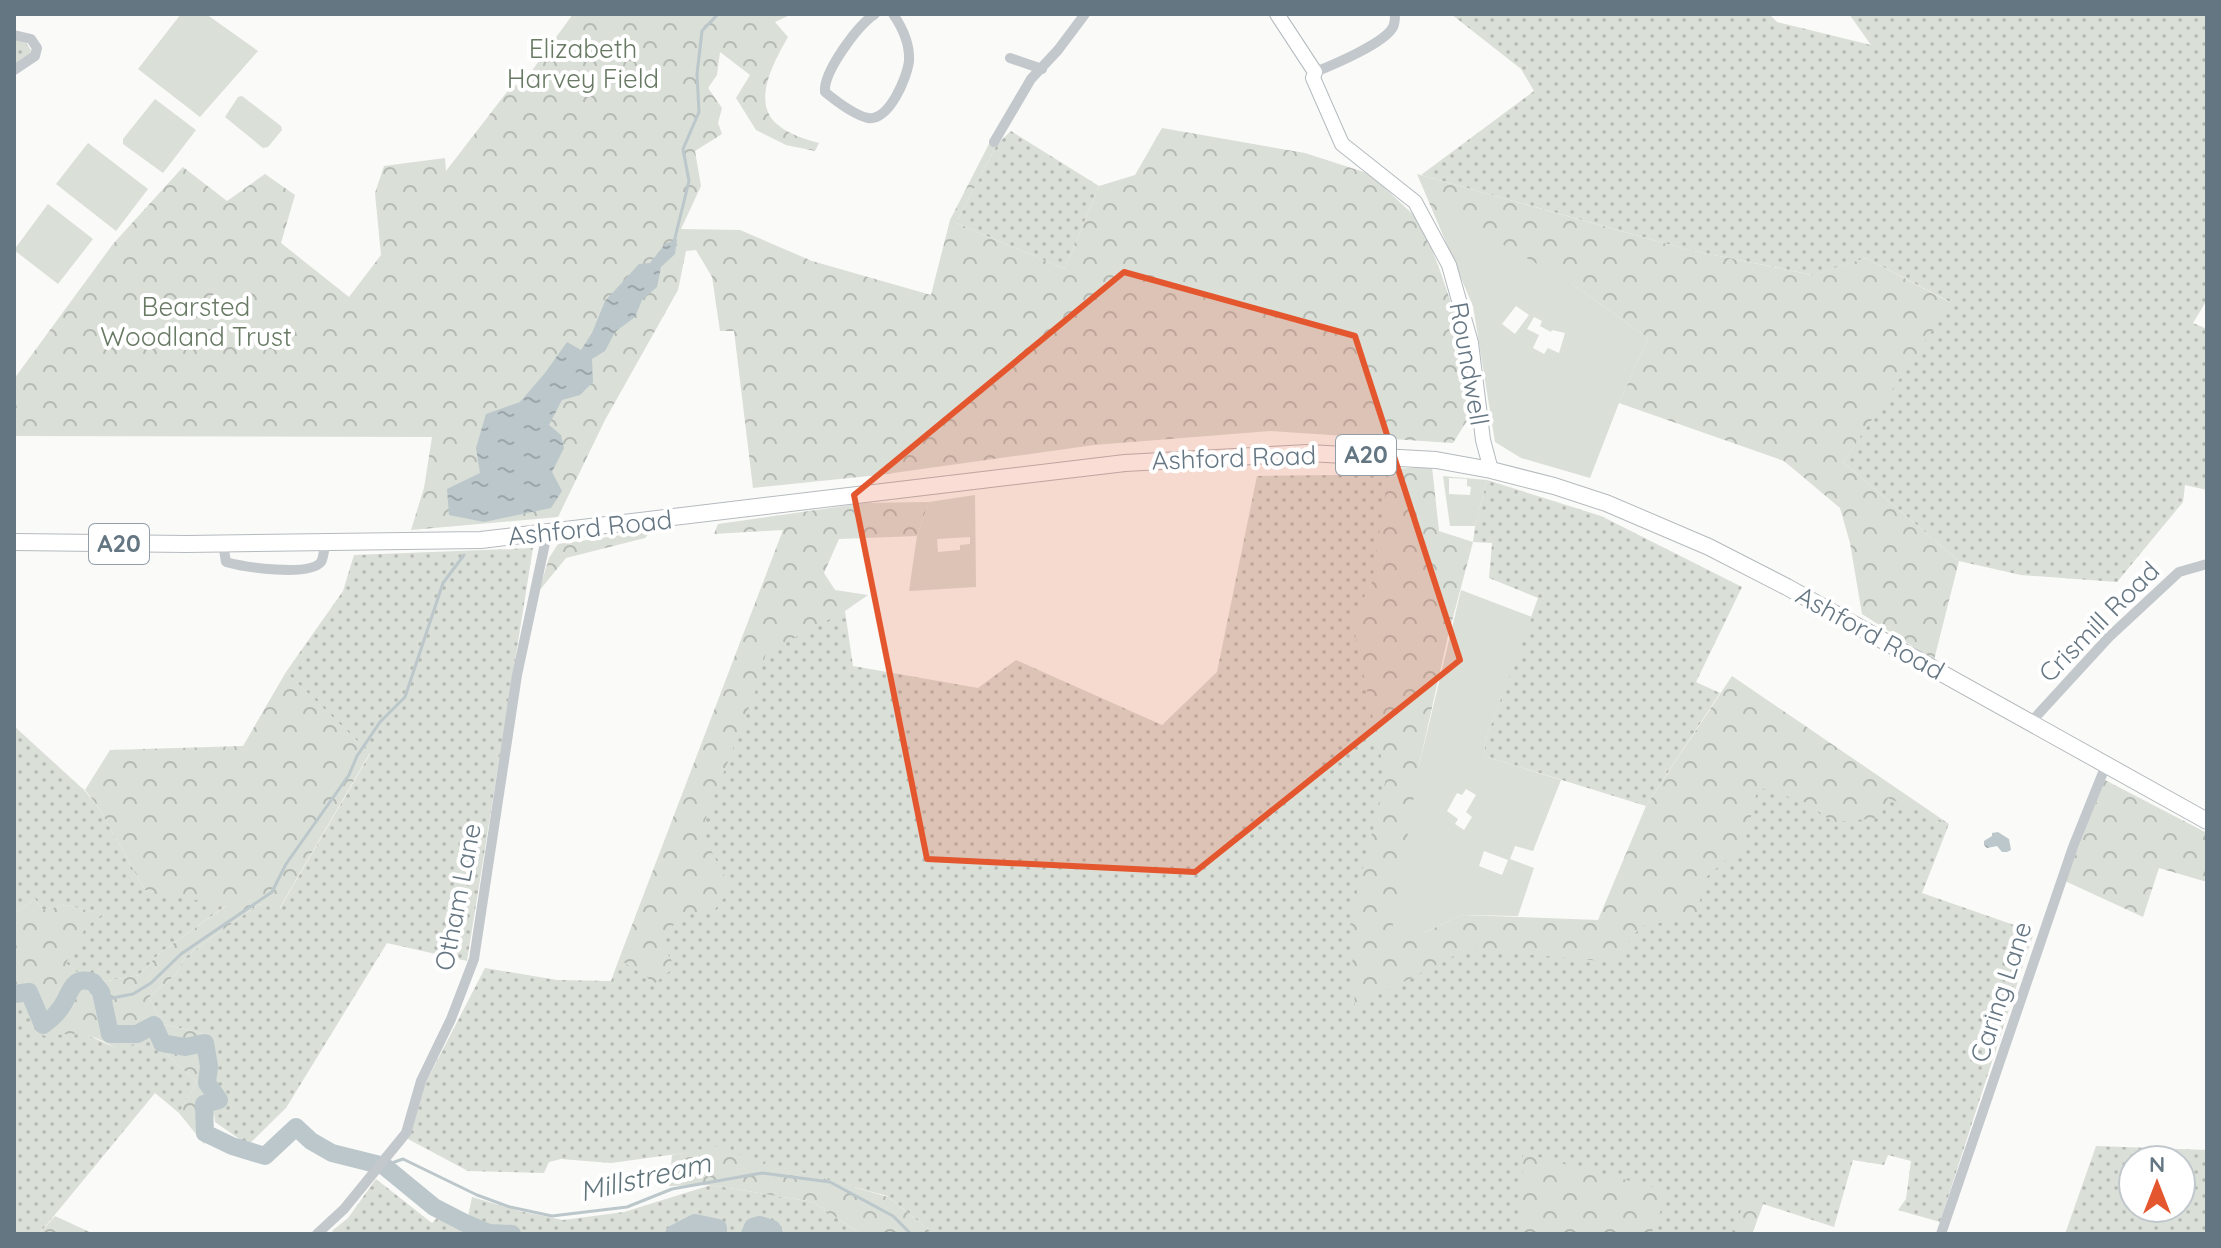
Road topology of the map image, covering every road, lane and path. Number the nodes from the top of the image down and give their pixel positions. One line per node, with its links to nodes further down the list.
1 (875, 14): 2 (street)
2 (893, 14)
3 (1085, 14): 8 (street)
4 (1277, 14): 10 (street, Roundwell)
5 (1395, 14): 10 (street)
6 (14, 35): 9 (street)
7 (1010, 58): 8 (street)
8 (1042, 69): 11 (street)
9 (14, 70)
10 (1315, 72): 12 (street, Roundwell)
11 (994, 142)
12 (1483, 440): 13 (street, Roundwell); 14 (street, Roundwell)
13 (1468, 466): 14 (main road, Ashford Road / A20); 15 (main road, Ashford Road / A20)
14 (1491, 470): 20 (main road, Ashford Road / A20)
15 (547, 534): 17 (main road, Ashford Road / A20); 23 (street, Otham Lane)
16 (14, 542): 18 (main road, Ashford Road / A20)
17 (325, 543): 18 (main road, Ashford Road / A20); 18 (street)
18 (223, 544)
19 (2207, 564): 20 (street, Crismill Road)
20 (2030, 723): 21 (main road, Ashford Road / A20)
21 (2106, 765): 22 (main road, Ashford Road / A20); 24 (street, Caring Lane)
22 (2207, 821)
23 (321, 1233)
24 (1941, 1234)

